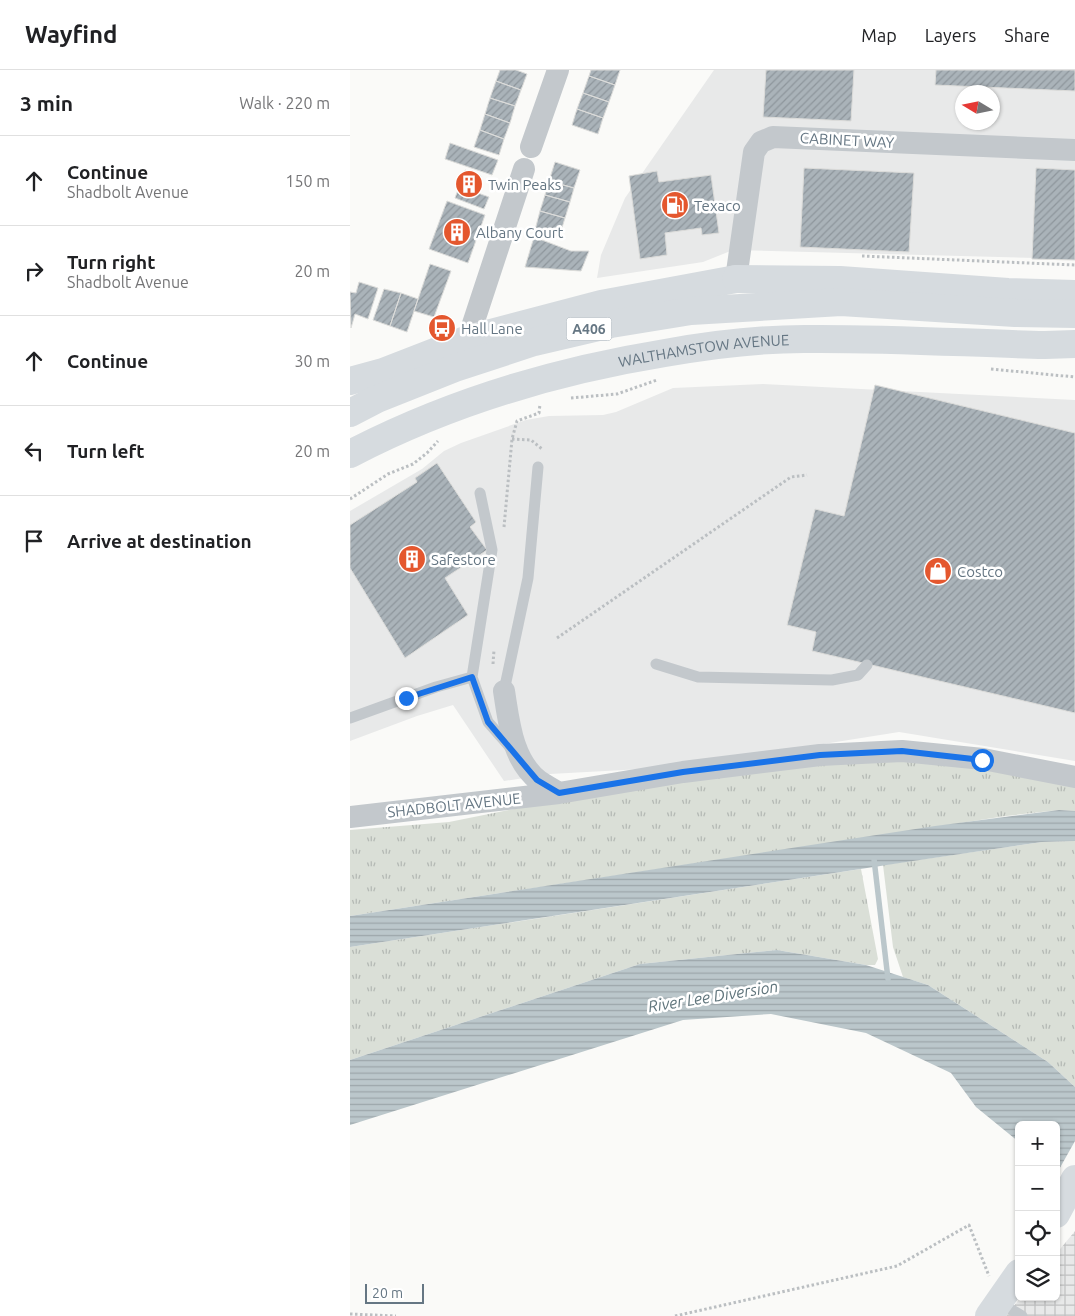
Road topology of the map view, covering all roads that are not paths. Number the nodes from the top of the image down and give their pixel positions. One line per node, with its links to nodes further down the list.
1 (558, 70): 2 (street)
2 (531, 148): 4 (lane)
3 (1075, 150): 5 (street, CABINET WAY)
4 (524, 169): 8 (street)
5 (736, 279): 6 (main road); 8 (main road)
6 (1075, 294)
7 (1075, 314): 15 (main road, A406)
8 (468, 339): 12 (main road)
9 (1075, 344): 10 (main road, WALTHAMSTOW AVENUE / A406)
10 (1045, 345): 11 (main road); 16 (main road, WALTHAMSTOW AVENUE / A406)
11 (1075, 354)
12 (384, 372): 13 (main road); 14 (main road)
13 (350, 381)
14 (350, 394)
15 (350, 413)
16 (350, 454)
17 (538, 467): 22 (lane)
18 (480, 493): 21 (lane)
19 (656, 664): 20 (lane)
20 (867, 664)
21 (472, 677): 23 (lane); 24 (lane)
22 (504, 691): 24 (street, SHADBOLT AVENUE)
23 (350, 718)
24 (520, 758): 26 (street, SHADBOLT AVENUE)
25 (1075, 778): 26 (street, SHADBOLT AVENUE)
26 (559, 793): 27 (street, SHADBOLT AVENUE)
27 (350, 817)
28 (1075, 1180): 29 (main road)
29 (1058, 1211)
30 (1015, 1279): 31 (main road)
31 (994, 1309): 32 (lane)
32 (1022, 1316)

